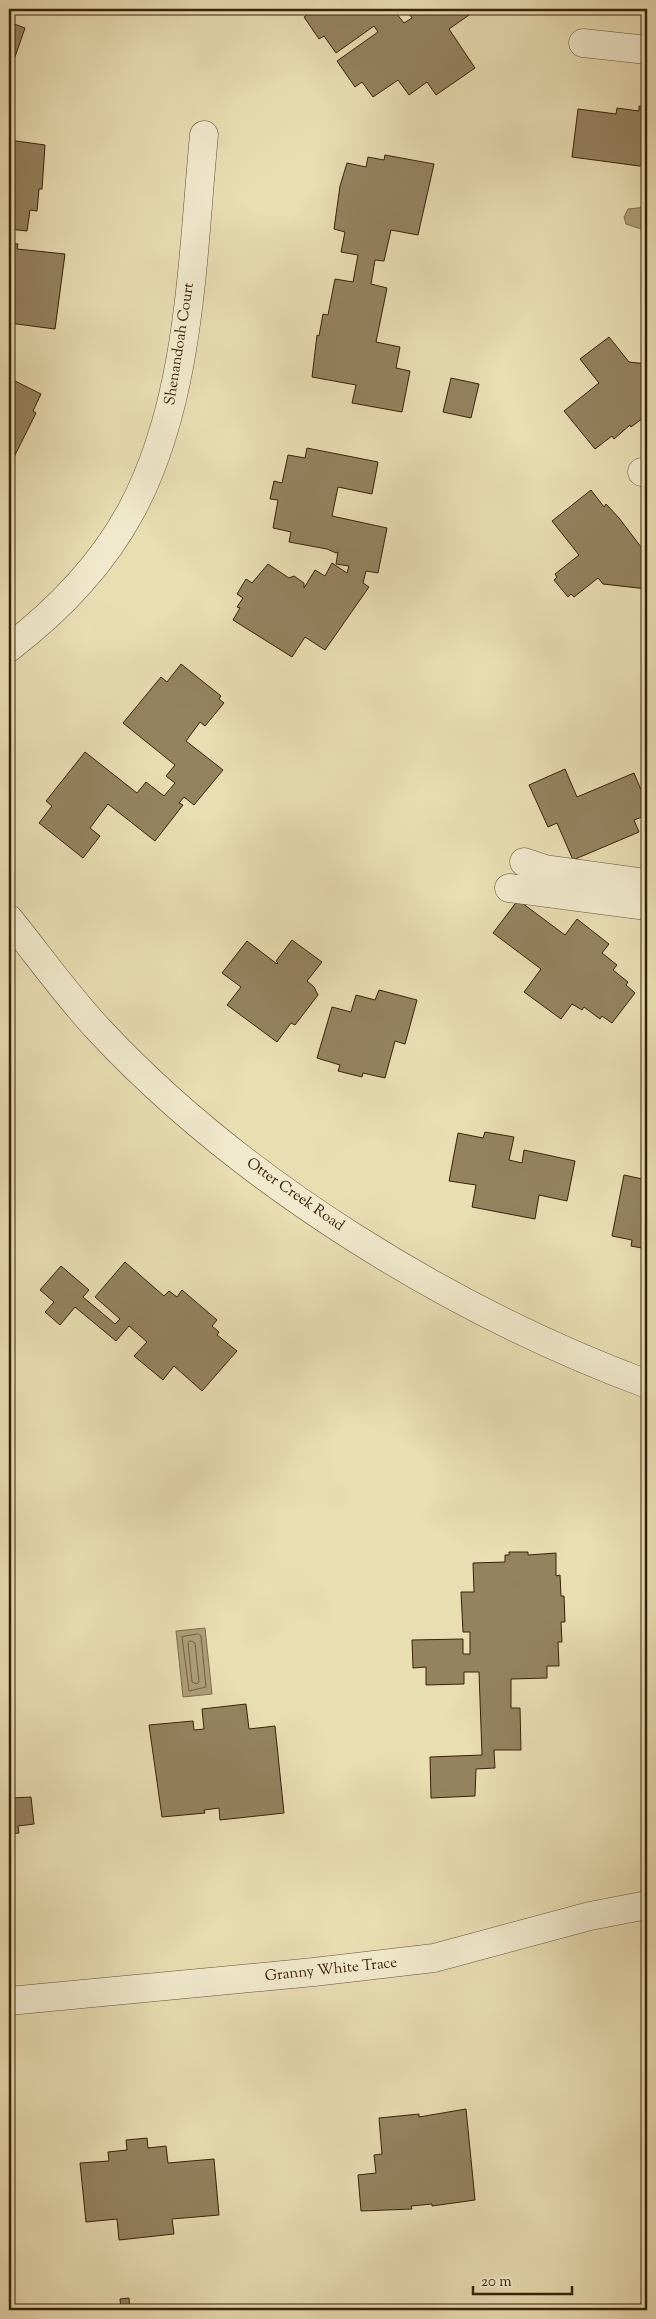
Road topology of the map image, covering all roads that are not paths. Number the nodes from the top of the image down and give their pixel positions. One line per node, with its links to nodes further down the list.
1 (584, 43): 2 (street)
2 (647, 50)
3 (204, 135): 4 (street, Shenandoah Court)
4 (9, 648)
5 (524, 862): 6 (street)
6 (647, 883)
7 (509, 888): 8 (street)
8 (647, 906)
9 (9, 919): 10 (street, Otter Creek Road)
10 (647, 1384)
11 (647, 1905): 12 (street, Granny White Trace)
12 (9, 2001)

